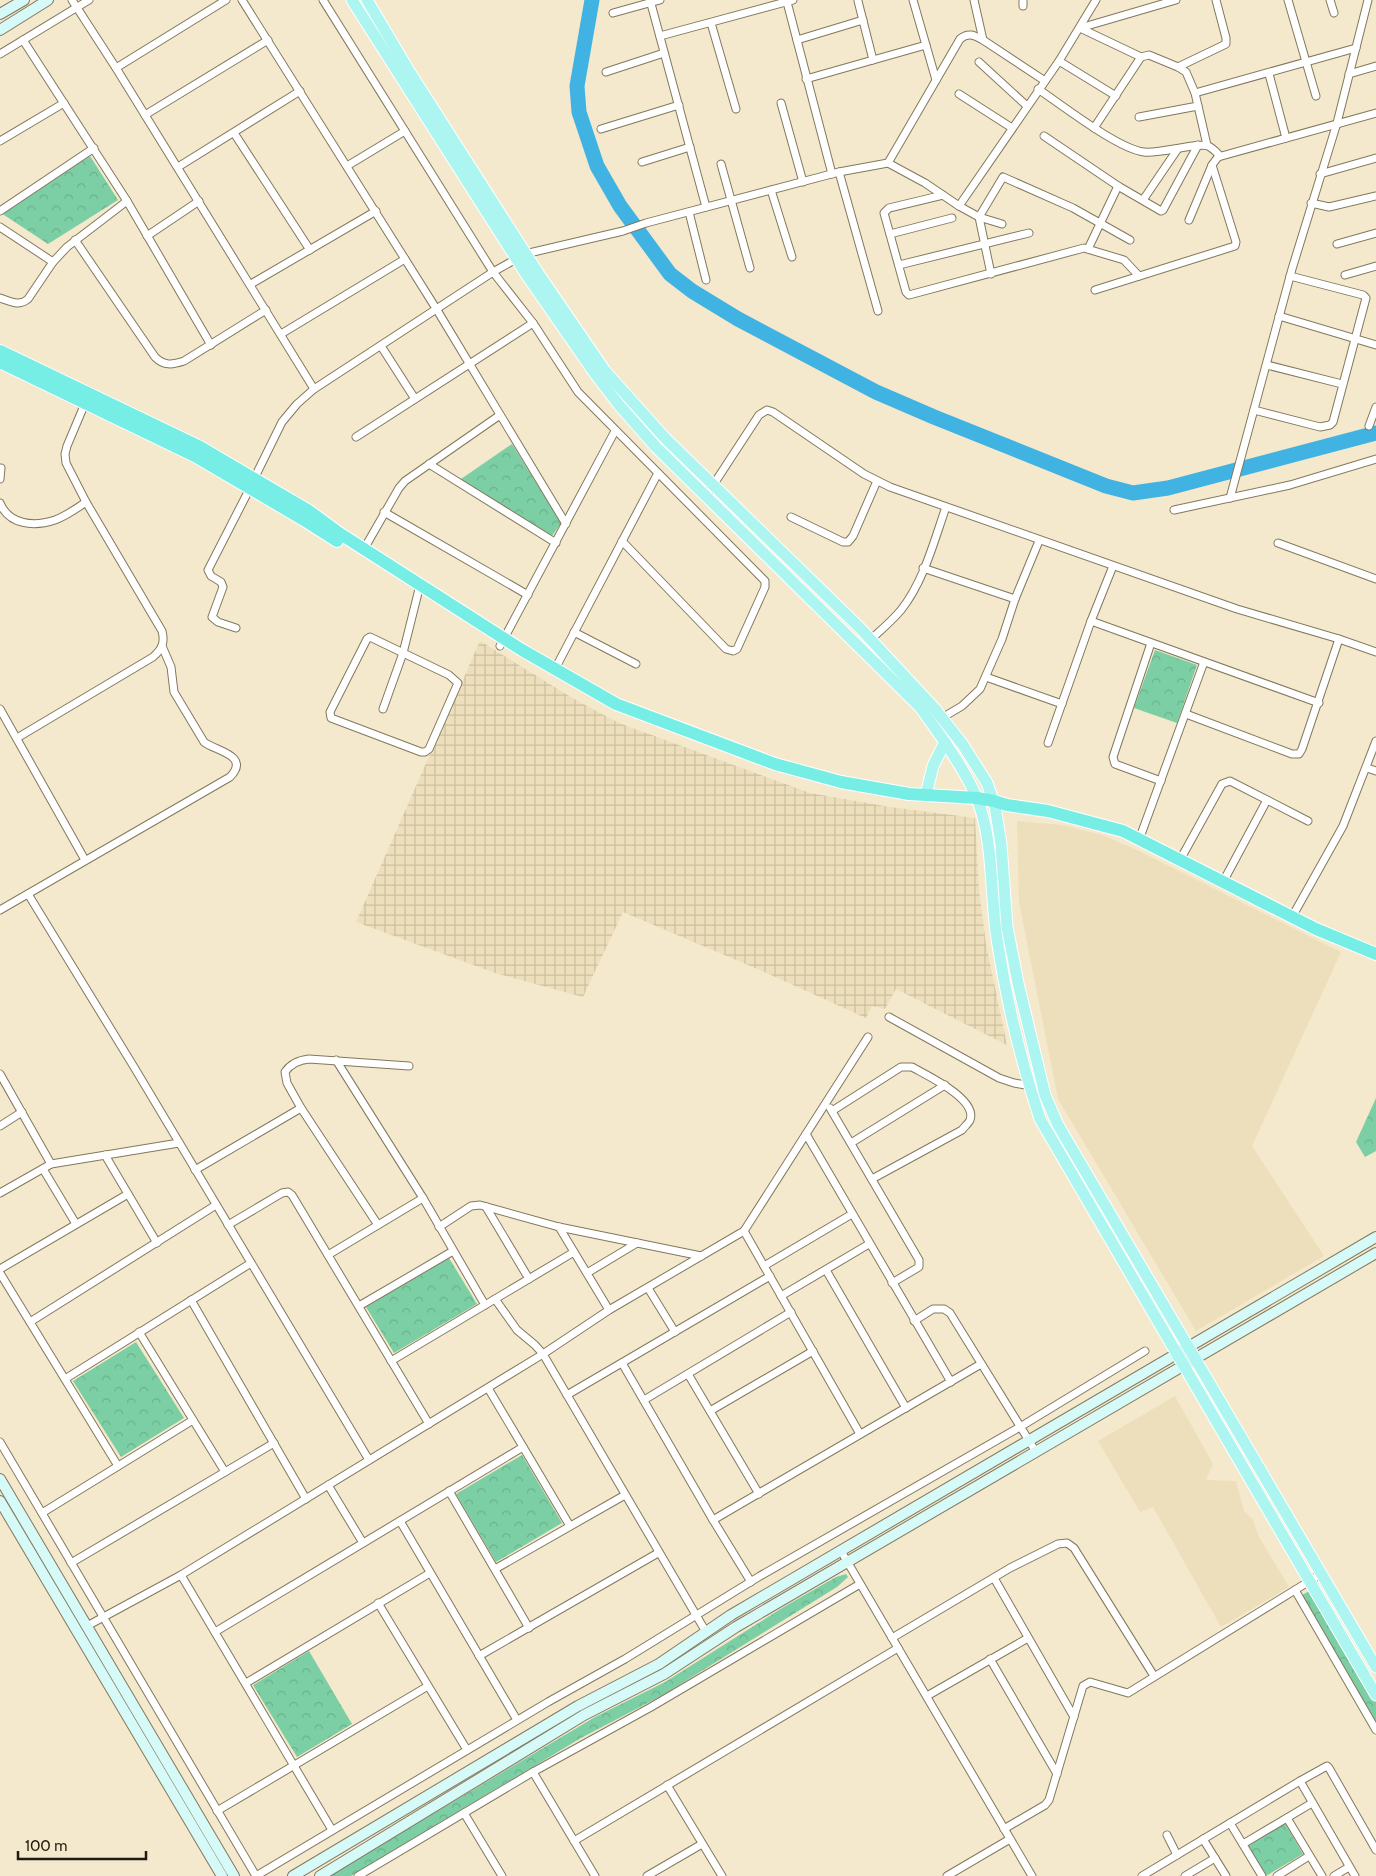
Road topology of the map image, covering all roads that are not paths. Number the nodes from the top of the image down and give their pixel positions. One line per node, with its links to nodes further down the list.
1 (24, 0): 25 (street)
2 (48, 0): 29 (street)
3 (72, 0): 22 (street)
4 (89, 0): 22 (street)
5 (226, 0): 46 (street)
6 (242, 0): 32 (street)
7 (323, 0): 72 (street)
8 (352, 0): 123 (main road)
9 (367, 0): 123 (main road)
10 (660, 0): 20 (street)
11 (858, 0): 26 (street)
12 (913, 0): 35 (street)
13 (974, 0): 34 (street)
14 (1096, 0): 28 (street)
15 (1176, 0): 28 (street)
16 (1216, 0): 45 (street)
17 (1288, 0): 43 (street)
18 (1330, 0): 24 (street)
19 (1368, 0): 36 (street)
20 (651, 1): 23 (street); 30 (street)
21 (790, 1): 27 (street); 33 (street)
22 (77, 7): 31 (street); 46 (street)
23 (612, 13)
24 (1334, 13)
25 (0, 14)
26 (863, 20): 33 (street); 40 (street)
27 (711, 23): 30 (street); 64 (street)
28 (1080, 28): 39 (street); 41 (street)
29 (0, 30)
30 (660, 36): 37 (street)
31 (24, 40): 38 (street); 59 (street)
32 (268, 40): 54 (street); 66 (street)
33 (797, 40): 50 (street)
34 (983, 40): 51 (street); 52 (street)
35 (926, 45): 40 (street); 51 (street)
36 (1356, 48): 43 (street); 49 (street)
37 (664, 53): 47 (street); 61 (street)
38 (0, 54)
39 (1141, 57): 45 (street); 57 (street)
40 (874, 60): 50 (street)
41 (1059, 61): 52 (street); 57 (street)
42 (979, 62): 62 (street)
43 (1306, 62): 48 (street); 58 (street)
44 (1376, 66): 49 (street)
45 (1178, 67): 55 (street)
46 (116, 68): 66 (street)
47 (606, 72)
48 (1269, 74): 55 (street); 75 (street)
49 (1349, 74): 68 (street)
50 (806, 80): 90 (street)
51 (936, 80): 85 (street)
52 (1045, 81): 53 (street)
53 (1038, 89): 62 (street); 70 (street)
54 (300, 91): 73 (street); 88 (street)
55 (1195, 93): 63 (street)
56 (959, 94): 69 (street)
57 (1116, 96): 70 (street)
58 (1316, 96)
59 (64, 103): 76 (street); 80 (street)
60 (781, 103): 92 (street)
61 (679, 105): 71 (street); 79 (street)
62 (1027, 106): 69 (street)
63 (1198, 106): 67 (street); 78 (street)
64 (736, 109)
65 (1376, 113): 68 (street)
66 (145, 115): 89 (street)
67 (1139, 117)
68 (1337, 123): 75 (street); 91 (street)
69 (1012, 128): 102 (street)
70 (1094, 128): 81 (street)
71 (601, 129)
72 (405, 131): 88 (street); 130 (street)
73 (234, 133): 89 (street); 122 (street)
74 (1044, 136): 93 (street)
75 (1286, 138): 82 (street)
76 (0, 142)
77 (1198, 145): 78 (street); 81 (street); 97 (street)
78 (1207, 145): 82 (street)
79 (690, 147): 84 (street); 103 (street)
80 (94, 148): 98 (street); 104 (street)
81 (1177, 150): 97 (street)
82 (1220, 156): 87 (street)
83 (1376, 158): 91 (street)
84 (642, 162)
85 (888, 163): 90 (street); 95 (street)
86 (721, 164): 100 (street)
87 (1212, 165): 109 (street); 133 (street)
88 (347, 166): 105 (street)
89 (178, 167): 99 (street)
90 (835, 174): 92 (street); 141 (street)
91 (1320, 174): 101 (street)
92 (803, 182): 94 (street)
93 (1118, 186): 97 (street); 110 (street)
94 (771, 190): 100 (street); 124 (street)
95 (943, 195): 102 (street); 115 (street)
96 (1376, 196): 101 (street)
97 (1143, 200)
98 (127, 201): 116 (street); 117 (street)
99 (199, 201): 116 (street); 136 (street)
100 (731, 201): 103 (street); 129 (street)
101 (1311, 203): 134 (street)
102 (959, 206): 107 (street)
103 (706, 207): 106 (street)
104 (0, 211)
105 (376, 211): 122 (street); 125 (street)
106 (689, 212): 123 (street); 135 (street)
107 (979, 217): 110 (street); 111 (street); 119 (street)
108 (952, 218): 115 (street)
109 (1189, 220)
110 (1101, 223): 118 (street); 121 (street)
111 (1002, 224)
112 (0, 227): 126 (street)
113 (1030, 232): 119 (street)
114 (1376, 233): 120 (street)
115 (890, 234): 127 (street)
116 (147, 236): 146 (street)
117 (76, 240): 126 (street); 146 (street)
118 (1130, 240)
119 (985, 244): 127 (street); 131 (street)
120 (1337, 244)
121 (1088, 249): 131 (street); 133 (street)
122 (310, 250): 136 (street)
123 (521, 256): 130 (street); 170 (main road); 171 (main road)
124 (792, 258)
125 (405, 259): 140 (street); 144 (street)
126 (53, 262): 138 (street)
127 (899, 265): 131 (street)
128 (1376, 266): 132 (street)
129 (750, 268)
130 (493, 272): 140 (street); 143 (street)
131 (991, 274)
132 (1345, 275)
133 (1138, 276): 137 (street)
134 (1290, 276): 142 (street); 145 (street)
135 (706, 280)
136 (251, 284): 139 (street)
137 (1095, 290)
138 (0, 298)
139 (266, 310): 144 (street); 146 (street)
140 (437, 310): 148 (street); 151 (street)
141 (878, 311)
142 (1279, 316): 145 (street); 152 (street)
143 (534, 322): 151 (street); 161 (street)
144 (282, 334): 154 (street)
145 (1354, 338): 147 (street); 153 (street)
146 (210, 345)
147 (1376, 345)
148 (381, 346): 154 (street); 156 (street)
149 (0, 351): 155 (highway)
150 (0, 362): 155 (highway)
151 (469, 365): 156 (street); 159 (street)
152 (1266, 365): 153 (street); 158 (street)
153 (1342, 384): 158 (street)
154 (314, 389): 169 (street)
155 (87, 398): 169 (highway); 173 (street)
156 (414, 399): 162 (street)
157 (1376, 407): 160 (street)
158 (1254, 410): 172 (street)
159 (500, 415): 164 (street); 179 (street)
160 (1368, 426)
161 (615, 430): 166 (street); 179 (street)
162 (356, 437)
163 (1376, 459): 172 (street)
164 (429, 464): 177 (street); 183 (street)
165 (1, 468): 167 (street)
166 (658, 473): 182 (street); 182 (street)
167 (0, 479)
168 (877, 481): 170 (street); 175 (street); 178 (street)
169 (252, 483): 180 (highway); 193 (street)
170 (712, 484): 171 (street); 196 (main road)
171 (706, 496): 212 (main road)
172 (1230, 498): 176 (street)
173 (86, 502): 174 (street); 199 (street)
174 (0, 504)
175 (946, 507): 181 (street); 187 (street)
176 (1174, 510)
177 (384, 512): 185 (street); 190 (street)
178 (791, 517)
179 (566, 524): 183 (street)
180 (323, 527): 185 (highway); 189 (highway)
181 (1040, 541): 186 (street); 191 (street)
182 (622, 542): 194 (street)
183 (556, 543): 190 (street)
184 (1278, 543): 188 (street)
185 (364, 549): 189 (highway)
186 (1113, 566): 192 (street); 195 (street)
187 (924, 568): 191 (street); 196 (street)
188 (1376, 579)
189 (419, 589): 197 (highway); 201 (street)
190 (528, 595): 197 (street)
191 (1016, 600): 206 (street)
192 (1091, 621): 198 (street); 208 (street)
193 (236, 628)
194 (574, 632): 204 (street); 205 (street)
195 (1339, 639): 200 (street); 207 (street)
196 (870, 640): 212 (main road)
197 (502, 642): 202 (highway)
198 (1151, 643): 203 (street); 219 (street)
199 (162, 646): 213 (street); 226 (street)
200 (1376, 652)
201 (402, 653): 201 (street); 210 (street)
202 (520, 654): 205 (highway); 222 (highway)
203 (1204, 662): 207 (street); 211 (street)
204 (636, 664)
205 (555, 669): 220 (highway)
206 (986, 677): 208 (street); 212 (street)
207 (1319, 703): 211 (street)
208 (1062, 704): 216 (street)
209 (0, 709): 213 (street)
210 (383, 709)
211 (1186, 714): 219 (street)
212 (937, 721): 215 (main road); 223 (main road)
213 (17, 738): 226 (street)
214 (1376, 741): 217 (street)
215 (945, 742): 220 (main road); 222 (main road)
216 (1048, 743)
217 (1367, 768): 218 (street); 231 (street)
218 (1376, 771)
219 (1161, 781): 225 (street)
220 (926, 795): 222 (highway)
221 (1267, 800): 224 (street); 227 (street); 228 (street)
222 (978, 802): 223 (highway); 240 (main road)
223 (999, 804): 225 (highway); 238 (main road)
224 (1308, 821)
225 (1140, 840): 227 (highway)
226 (85, 860): 229 (street)
227 (1180, 860): 228 (highway)
228 (1223, 882): 231 (highway)
229 (28, 894): 230 (street); 247 (street)
230 (0, 910)
231 (1292, 917): 232 (highway)
232 (1376, 954)
233 (889, 1017): 240 (street)
234 (868, 1037): 241 (street)
235 (336, 1060): 236 (street); 242 (street); 256 (street)
236 (409, 1066)
237 (0, 1074): 244 (street)
238 (1042, 1084): 240 (street); 295 (main road)
239 (945, 1086): 243 (street); 248 (street); 253 (street)
240 (1029, 1087): 299 (main road)
241 (826, 1102): 243 (street); 246 (street)
242 (301, 1108): 252 (street); 262 (street)
243 (832, 1111): 248 (street)
244 (22, 1112): 245 (street); 250 (street)
245 (0, 1126)
246 (806, 1134): 259 (street); 265 (street)
247 (179, 1143): 249 (street); 252 (street)
248 (851, 1143): 253 (street)
249 (105, 1155): 250 (street); 255 (street)
250 (51, 1164): 251 (street)
251 (43, 1169): 254 (street); 260 (street)
252 (195, 1170): 257 (street)
253 (872, 1179): 282 (street)
254 (0, 1193)
255 (128, 1194): 260 (street); 267 (street)
256 (422, 1198): 262 (street); 263 (street)
257 (216, 1205): 261 (street); 267 (street)
258 (486, 1207): 263 (street); 264 (street); 281 (street)
259 (852, 1214): 269 (street); 276 (street)
260 (76, 1224): 278 (street)
261 (228, 1225): 273 (street); 275 (street)
262 (378, 1225): 273 (street)
263 (439, 1227): 270 (street)
264 (559, 1227): 268 (street); 271 (street)
265 (744, 1231): 274 (street); 276 (street)
266 (1376, 1237): 295 (street)
267 (157, 1242): 292 (street)
268 (637, 1243): 274 (street); 279 (street)
269 (869, 1244): 277 (street); 282 (street)
270 (453, 1251): 287 (street); 288 (street)
271 (574, 1252): 279 (street); 281 (street)
272 (1376, 1253): 300 (street)
273 (328, 1255): 288 (street)
274 (701, 1256): 283 (street)
275 (251, 1263): 286 (street); 322 (street)
276 (764, 1266): 280 (street)
277 (826, 1270): 284 (street); 311 (street)
278 (0, 1271): 292 (street)
279 (586, 1273): 289 (street)
280 (770, 1276): 284 (street); 294 (street)
281 (529, 1279): 285 (street)
282 (892, 1283): 291 (street)
283 (648, 1288): 289 (street); 294 (street)
284 (781, 1296): 290 (street)
285 (495, 1299): 287 (street); 298 (street)
286 (191, 1300): 293 (street); 319 (street)
287 (485, 1305): 301 (street)
288 (358, 1306): 301 (street)
289 (609, 1310): 298 (street)
290 (791, 1312): 296 (street); 305 (street)
291 (914, 1321): 303 (street); 307 (street)
292 (30, 1322): 306 (street)
293 (139, 1332): 306 (street); 313 (street)
294 (674, 1332): 302 (street)
295 (1189, 1348): 299 (street); 300 (main road)
296 (813, 1351): 312 (street); 316 (street)
297 (1145, 1351): 315 (street)
298 (543, 1354): 308 (street); 309 (street)
299 (1178, 1354): 304 (main road); 317 (street)
300 (1195, 1359): 304 (street); 343 (main road)
301 (391, 1361): 314 (street)
302 (622, 1362): 309 (street); 310 (street)
303 (981, 1364): 307 (street); 315 (street)
304 (1185, 1365): 321 (street); 346 (main road)
305 (688, 1374): 310 (street); 312 (street)
306 (65, 1378): 323 (street)
307 (950, 1382): 311 (street)
308 (488, 1388): 314 (street); 320 (street)
309 (567, 1395): 329 (street)
310 (644, 1400): 333 (street)
311 (906, 1408): 316 (street)
312 (710, 1411): 328 (street)
313 (193, 1420): 323 (street); 324 (street)
314 (429, 1424): 322 (street)
315 (1020, 1427): 317 (street); 347 (street)
316 (860, 1434): 328 (street)
317 (1029, 1441): 321 (street); 337 (street)
318 (0, 1442): 332 (street)
319 (274, 1443): 324 (street); 330 (street)
320 (523, 1447): 327 (street); 335 (street)
321 (1036, 1452): 339 (street)
322 (369, 1460): 326 (street)
323 (118, 1466): 332 (street)
324 (225, 1472): 340 (street)
325 (0, 1479): 354 (street)
326 (328, 1486): 330 (street); 336 (street)
327 (449, 1491): 334 (street); 341 (street)
328 (759, 1494): 333 (street)
329 (625, 1495): 335 (street); 338 (street)
330 (306, 1499): 344 (street)
331 (0, 1501): 398 (street)
332 (42, 1513): 340 (street)
333 (713, 1520): 347 (street)
334 (400, 1521): 336 (street); 342 (street)
335 (570, 1526): 341 (street)
336 (363, 1543): 356 (street)
337 (841, 1551): 339 (street); 353 (street)
338 (658, 1553): 351 (street); 355 (street)
339 (848, 1562): 348 (street); 358 (street)
340 (72, 1563): 352 (street)
341 (494, 1569): 355 (street)
342 (430, 1573): 350 (street); 362 (street)
343 (1321, 1574): 346 (street); 364 (main road)
344 (181, 1575): 352 (street); 356 (street)
345 (994, 1578): 359 (street); 360 (street); 365 (street)
346 (1310, 1580): 349 (street); 368 (main road)
347 (751, 1582): 351 (street)
348 (860, 1584): 359 (street); 375 (street)
349 (1294, 1590): 365 (street); 372 (street)
350 (378, 1604): 366 (street); 367 (street)
351 (695, 1616): 357 (street); 371 (street)
352 (103, 1617): 354 (street); 380 (street)
353 (722, 1621): 357 (street); 358 (street)
354 (87, 1626): 399 (street)
355 (529, 1628): 362 (street)
356 (215, 1632): 366 (street)
357 (706, 1632): 401 (street)
358 (728, 1632): 402 (street)
359 (892, 1638): 361 (street)
360 (1028, 1638): 363 (street); 370 (street)
361 (898, 1648): 369 (street); 378 (street)
362 (480, 1656): 371 (street)
363 (990, 1659): 369 (street); 376 (street)
364 (1376, 1668)
365 (1154, 1676): 370 (street)
366 (246, 1682): 374 (street)
367 (428, 1686): 373 (street); 374 (street)
368 (1376, 1695)
369 (927, 1696): 384 (street)
370 (1074, 1717): 376 (street)
371 (517, 1720): 373 (street)
372 (1376, 1730)
373 (467, 1750): 385 (street)
374 (293, 1767): 380 (street); 385 (street)
375 (532, 1772): 381 (street); 389 (street)
376 (1057, 1774): 384 (street)
377 (1300, 1781): 379 (street); 383 (street); 392 (street)
378 (667, 1786): 389 (street); 390 (street)
379 (1312, 1802): 382 (street); 396 (street)
380 (217, 1811): 400 (street)
381 (464, 1813): 403 (street); 404 (street)
382 (1287, 1818): 391 (street); 394 (street)
383 (1230, 1823): 388 (street); 391 (street)
384 (1004, 1829): 387 (street)
385 (332, 1830): 400 (street)
386 (1167, 1835): 393 (street)
387 (1010, 1839): 407 (street); 408 (street)
388 (1203, 1839): 393 (street); 395 (street)
389 (574, 1841): 405 (street)
390 (702, 1844): 397 (street); 406 (street)
391 (1242, 1844): 412 (street)
392 (1376, 1850)
393 (1177, 1855): 409 (street)
394 (1310, 1856): 413 (street); 414 (street)
395 (1215, 1858): 410 (street); 411 (street)
396 (1350, 1867): 415 (street); 416 (street)
397 (650, 1875)
398 (222, 1876)
399 (234, 1876)
400 (256, 1876)
401 (293, 1876)
402 (320, 1876)
403 (358, 1876)
404 (502, 1876)
405 (595, 1876)
406 (722, 1876)
407 (947, 1876)
408 (1032, 1876)
409 (1142, 1876)
410 (1185, 1876)
411 (1226, 1876)
412 (1262, 1876)
413 (1277, 1876)
414 (1322, 1876)
415 (1334, 1876)
416 (1355, 1876)

